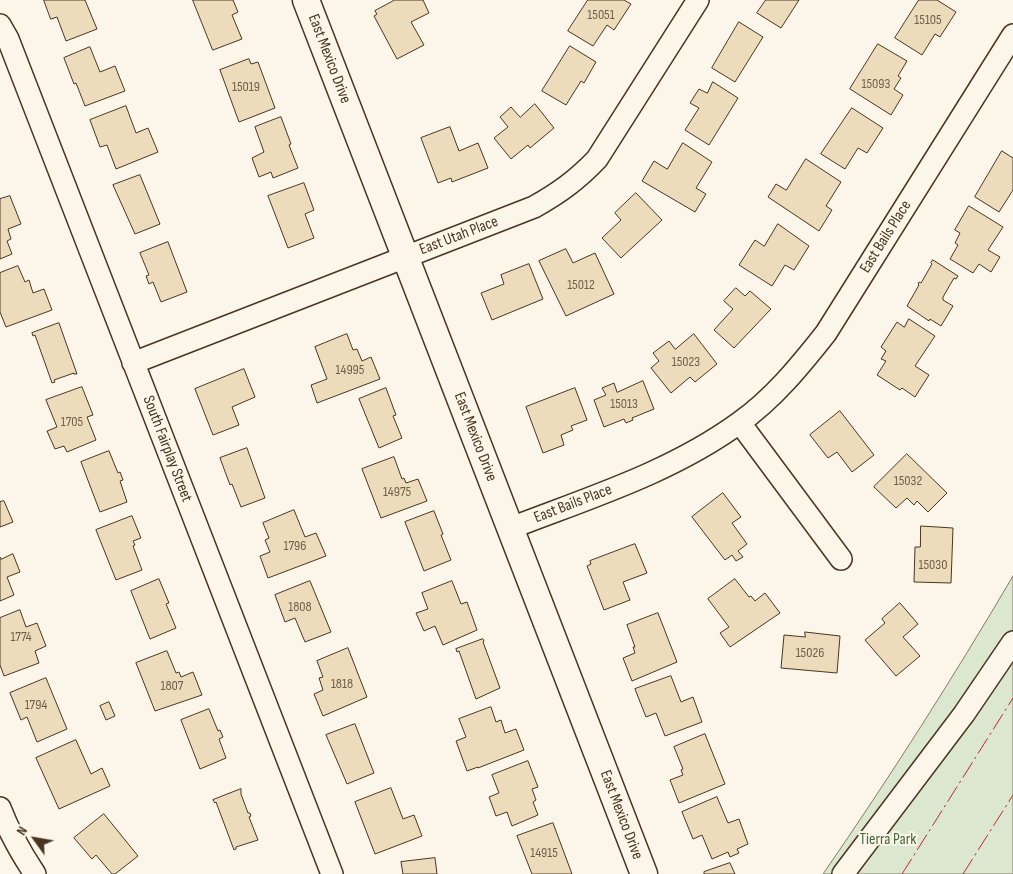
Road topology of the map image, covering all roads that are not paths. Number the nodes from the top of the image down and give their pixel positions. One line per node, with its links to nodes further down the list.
1 (306, 0): 5 (street, East Mexico Drive)
2 (698, 0): 5 (street, East Utah Place)
3 (0, 25): 6 (street, South Fairplay Street)
4 (1013, 35): 7 (street, East Bails Place)
5 (405, 257): 6 (street, East Utah Place); 8 (street, East Mexico Drive)
6 (133, 363): 13 (street, South Fairplay Street)
7 (740, 423): 8 (street, East Bails Place); 9 (street)
8 (511, 528): 14 (street, East Mexico Drive)
9 (841, 559)
10 (1013, 642): 15 (street)
11 (0, 808): 12 (street)
12 (35, 874)
13 (332, 874)
14 (644, 874)
15 (843, 874)

